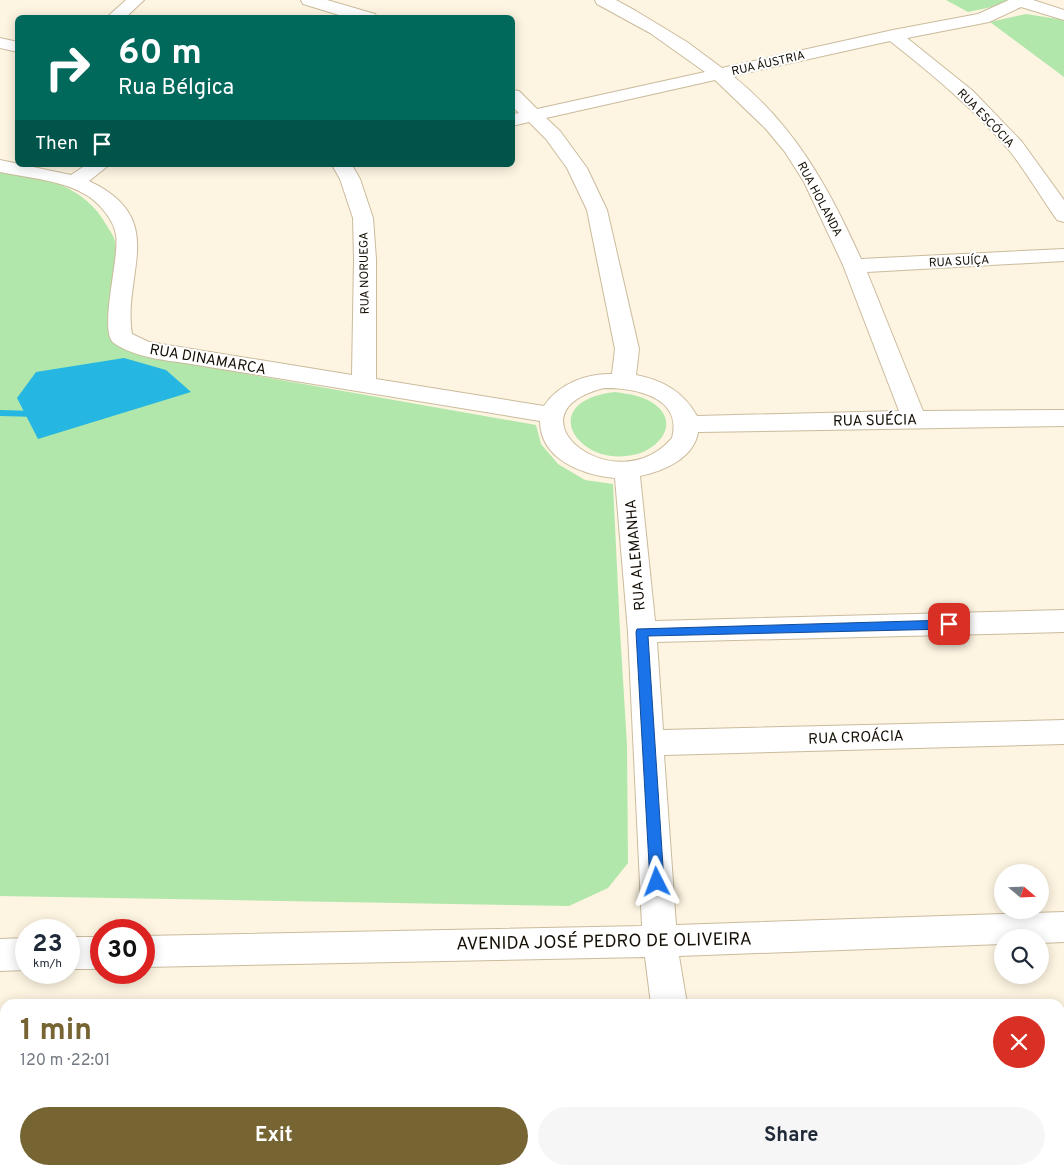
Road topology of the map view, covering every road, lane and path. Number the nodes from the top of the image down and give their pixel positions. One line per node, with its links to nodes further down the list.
1 (136, 0): 7 (street)
2 (309, 0): 5 (street)
3 (603, 0): 12 (street, RUA HOLANDA)
4 (1021, 1): 6 (street); 9 (street, RUA ÁUSTRIA)
5 (348, 4): 8 (street)
6 (1064, 14)
7 (118, 15)
8 (364, 15)
9 (893, 35): 12 (street, RUA ÁUSTRIA); 20 (street, RUA ESCÓCIA)
10 (0, 43): 11 (street)
11 (15, 46)
12 (720, 74): 14 (street, RUA ÁUSTRIA); 22 (street, RUA HOLANDA)
13 (515, 98): 14 (street)
14 (534, 114): 15 (street, RUA ÁUSTRIA); 23 (street)
15 (515, 119)
16 (0, 166): 19 (street, RUA DINAMARCA)
17 (96, 167): 19 (street)
18 (343, 167): 24 (street, RUA NORUEGA)
19 (74, 182): 24 (street, RUA DINAMARCA)
20 (1064, 216)
21 (1064, 255): 22 (street, RUA SUÍÇA)
22 (854, 266): 27 (street, RUA HOLANDA)
23 (623, 381): 25 (street); 28 (street)
24 (364, 385): 25 (street, RUA DINAMARCA)
25 (552, 415): 29 (street)
26 (1064, 418): 27 (street, RUA SUÉCIA)
27 (914, 419): 28 (street, RUA SUÉCIA)
28 (686, 424): 29 (street)
29 (627, 469): 31 (street, RUA ALEMANHA)
30 (1064, 621): 31 (street)
31 (642, 632): 33 (street, RUA ALEMANHA)
32 (1064, 732): 33 (street, RUA CROÁCIA)
33 (648, 743): 35 (street, RUA ALEMANHA)
34 (1064, 927): 35 (street, AVENIDA JOSÉ PEDRO DE OLIVEIRA)
35 (660, 941): 36 (street, AVENIDA JOSÉ PEDRO DE OLIVEIRA); 39 (street, RUA ALEMANHA)
36 (155, 952)
37 (15, 954): 38 (street)
38 (0, 955)
39 (667, 999)

